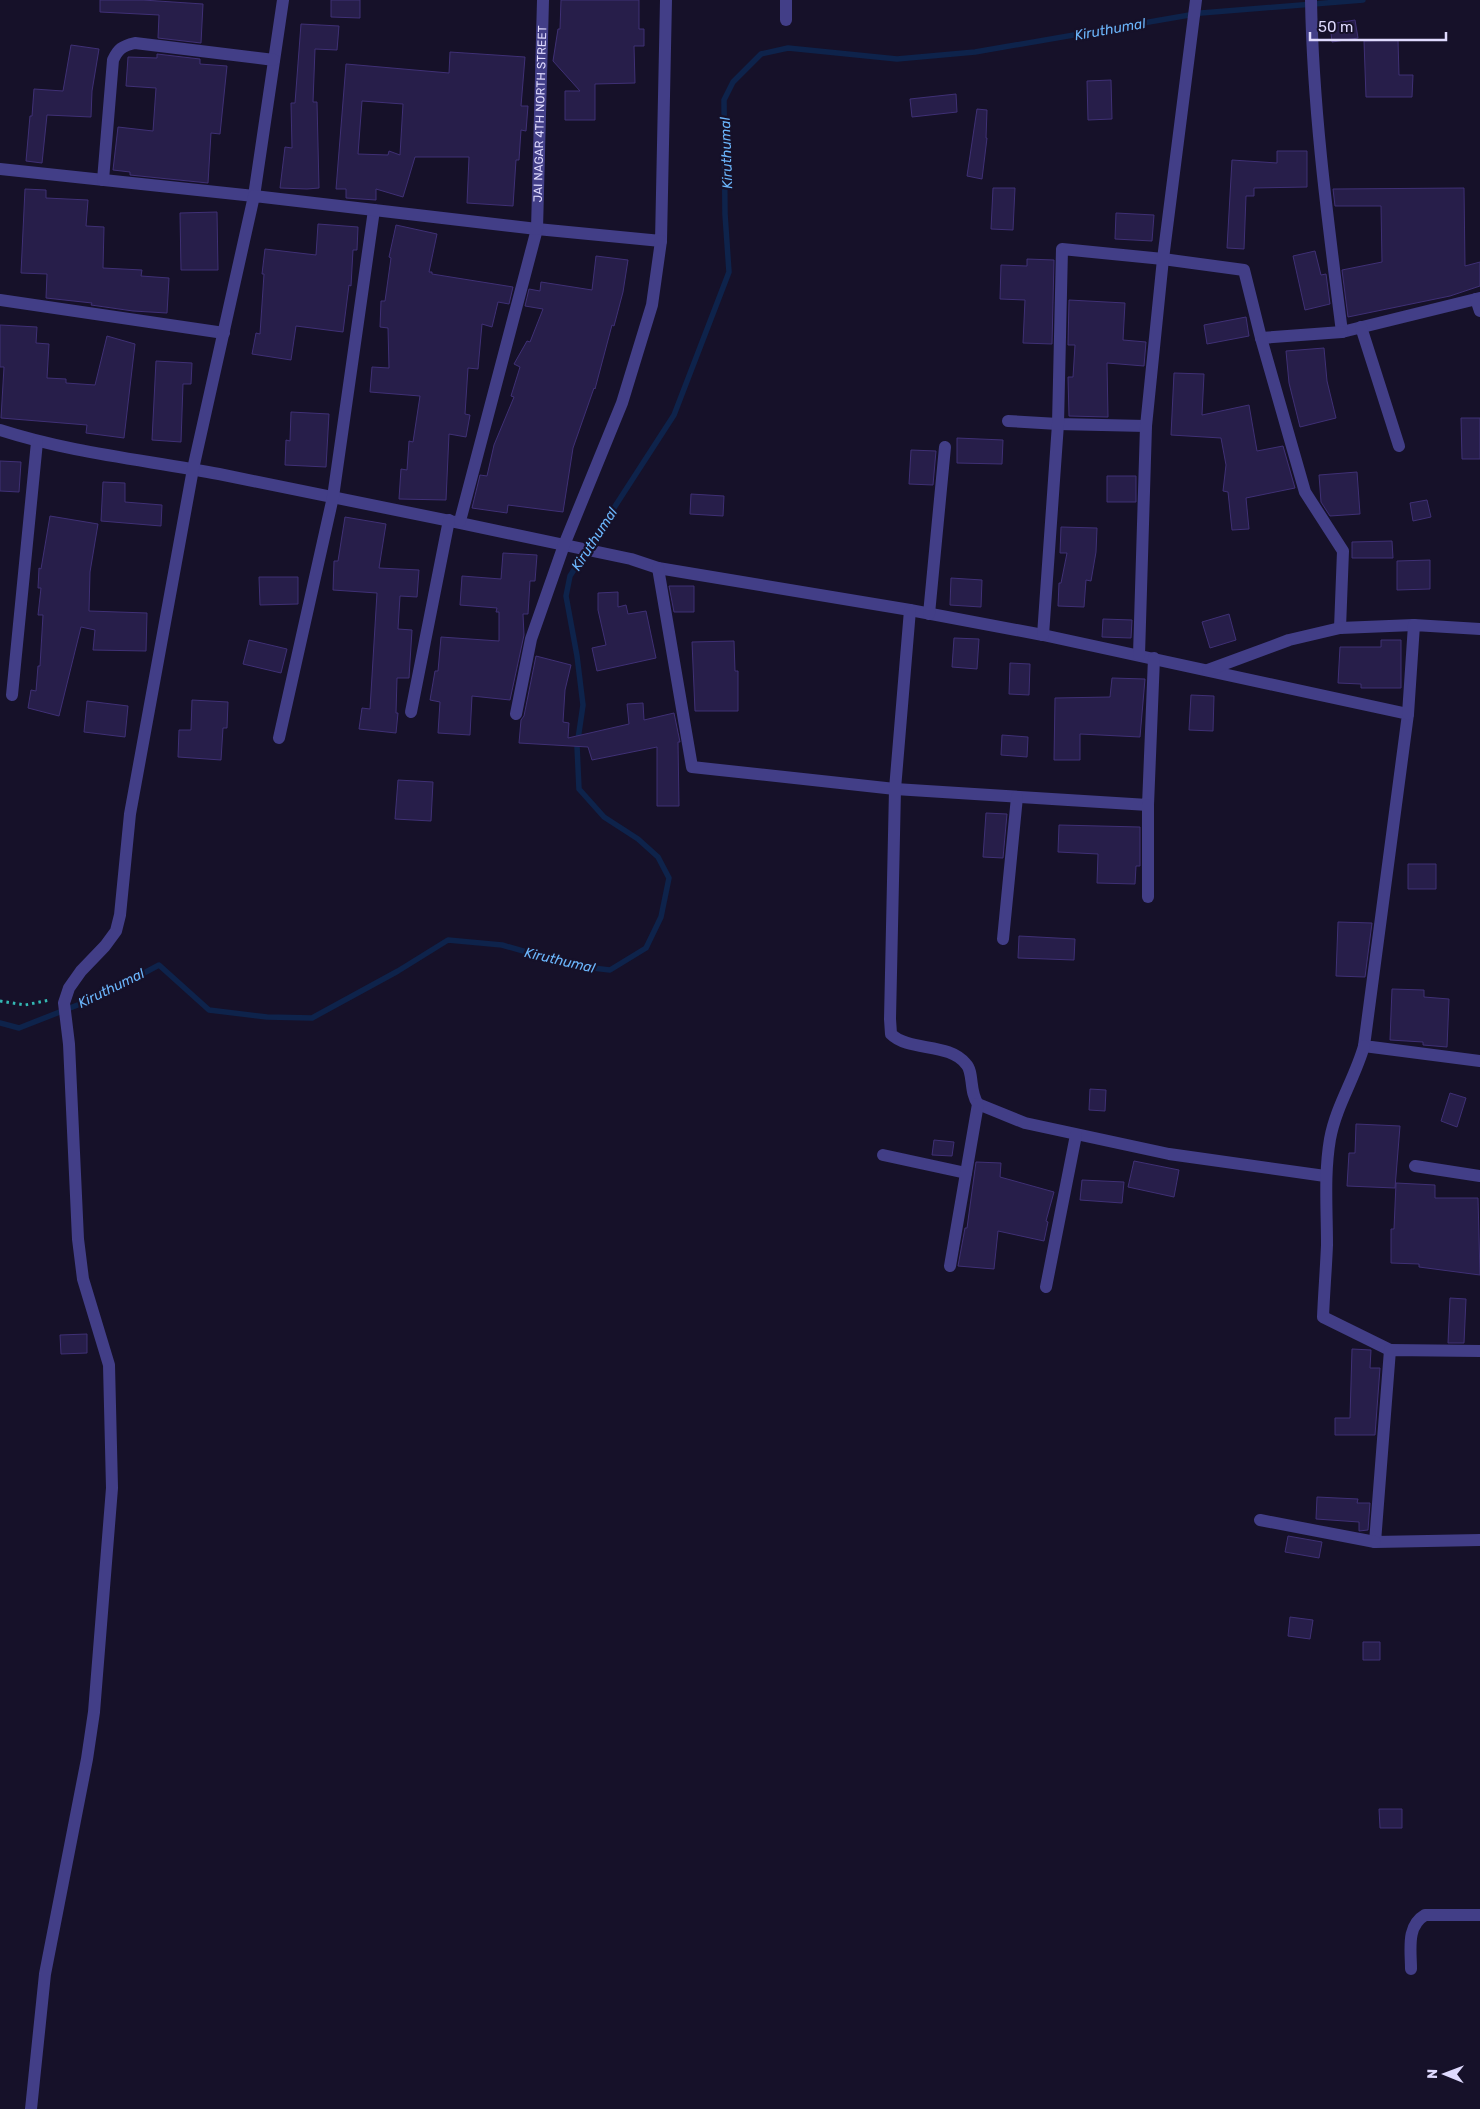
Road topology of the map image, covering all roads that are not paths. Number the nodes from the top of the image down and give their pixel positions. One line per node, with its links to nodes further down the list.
1 (283, 0): 8 (street)
2 (543, 0): 13 (street, JAI NAGAR 4TH NORTH STREET)
3 (666, 0): 14 (street)
4 (786, 0): 7 (street)
5 (1196, 0): 15 (street)
6 (1311, 0): 20 (street)
7 (786, 20)
8 (274, 60): 10 (street); 11 (street)
9 (0, 170): 10 (street)
10 (103, 180): 11 (street)
11 (254, 196): 12 (street); 19 (street)
12 (374, 210): 13 (street); 30 (street)
13 (537, 229): 14 (street); 31 (street, JAI NAGAR 4TH NORTH STREET)
14 (661, 241): 32 (street)
15 (1163, 259): 21 (street); 23 (street); 24 (street)
16 (0, 300): 19 (street)
17 (1479, 302): 18 (street)
18 (1361, 328): 20 (street); 27 (street)
19 (224, 332): 29 (street)
20 (1342, 332): 21 (street)
21 (1261, 338): 37 (street)
22 (1008, 421): 23 (street)
23 (1058, 424): 24 (street); 39 (street)
24 (1146, 426): 40 (street)
25 (0, 430): 26 (street)
26 (37, 442): 29 (street); 43 (street)
27 (1400, 446)
28 (944, 447): 35 (street)
29 (194, 469): 30 (street); 71 (street)
30 (332, 497): 31 (street); 47 (street)
31 (454, 520): 32 (street); 44 (street, JAI NAGAR 4TH NORTH STREET)
32 (564, 545): 33 (street); 45 (street)
33 (658, 568): 34 (street); 48 (street)
34 (910, 610): 35 (street); 48 (street)
35 (930, 614): 39 (street)
36 (1414, 625): 37 (street); 38 (street); 46 (street)
37 (1340, 628): 42 (street)
38 (1480, 629)
39 (1043, 635): 40 (street)
40 (1139, 655): 41 (street)
41 (1154, 658): 42 (street); 50 (street)
42 (1208, 670): 46 (street)
43 (12, 695)
44 (411, 712)
45 (516, 714)
46 (1408, 714): 53 (street)
47 (279, 738)
48 (895, 789): 49 (street); 55 (street)
49 (1016, 797): 50 (street); 52 (street)
50 (1148, 805): 51 (street)
51 (1148, 897)
52 (1003, 939)
53 (1364, 1046): 54 (street); 60 (street)
54 (1480, 1061)
55 (978, 1104): 56 (street); 59 (street)
56 (1076, 1135): 60 (street); 63 (street)
57 (883, 1156): 59 (street)
58 (1415, 1166): 61 (street)
59 (966, 1172): 62 (street)
60 (1325, 1176): 64 (street)
61 (1480, 1176)
62 (950, 1266)
63 (1046, 1287)
64 (1390, 1350): 65 (street); 68 (street)
65 (1480, 1351)
66 (1260, 1520): 68 (street)
67 (1480, 1540): 68 (street)
68 (1375, 1542)
69 (1480, 1915): 70 (street)
70 (1411, 1969)
71 (31, 2109)

